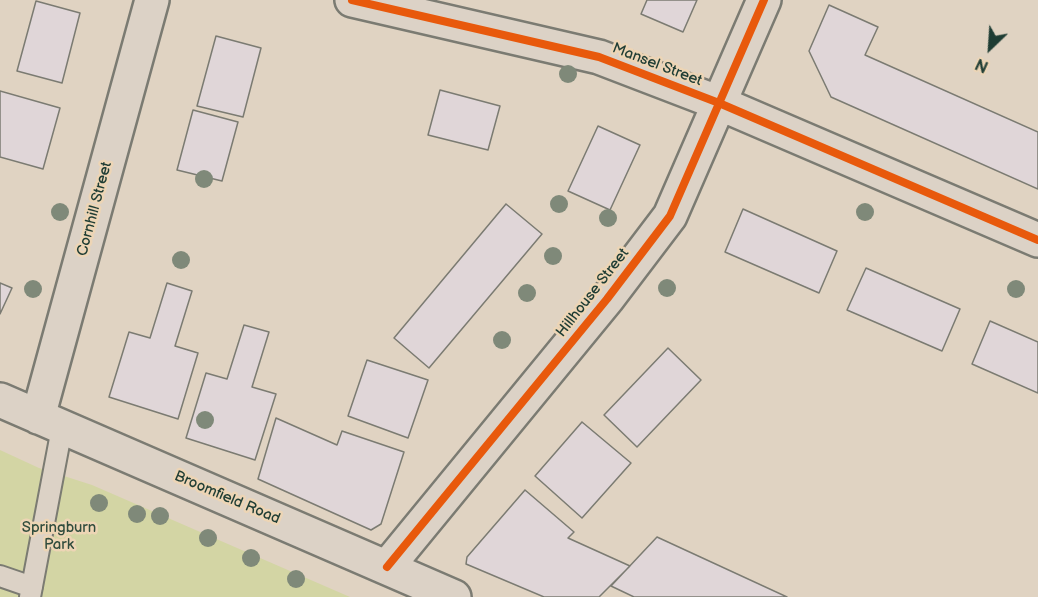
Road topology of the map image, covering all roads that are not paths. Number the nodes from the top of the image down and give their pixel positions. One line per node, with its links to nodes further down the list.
1 (152, 0): 7 (street, Cornhill Street)
2 (352, 0): 4 (street, Mansel Street)
3 (764, 0): 4 (street, Hillhouse Street)
4 (719, 103): 5 (street, Mansel Street); 8 (street, Hillhouse Street)
5 (1038, 240)
6 (0, 400): 7 (street, Broomfield Road)
7 (50, 423): 8 (street, Broomfield Road); 10 (lane)
8 (387, 567): 11 (street, Broomfield Road)
9 (0, 576): 10 (lane)
10 (31, 592)
11 (454, 597)

